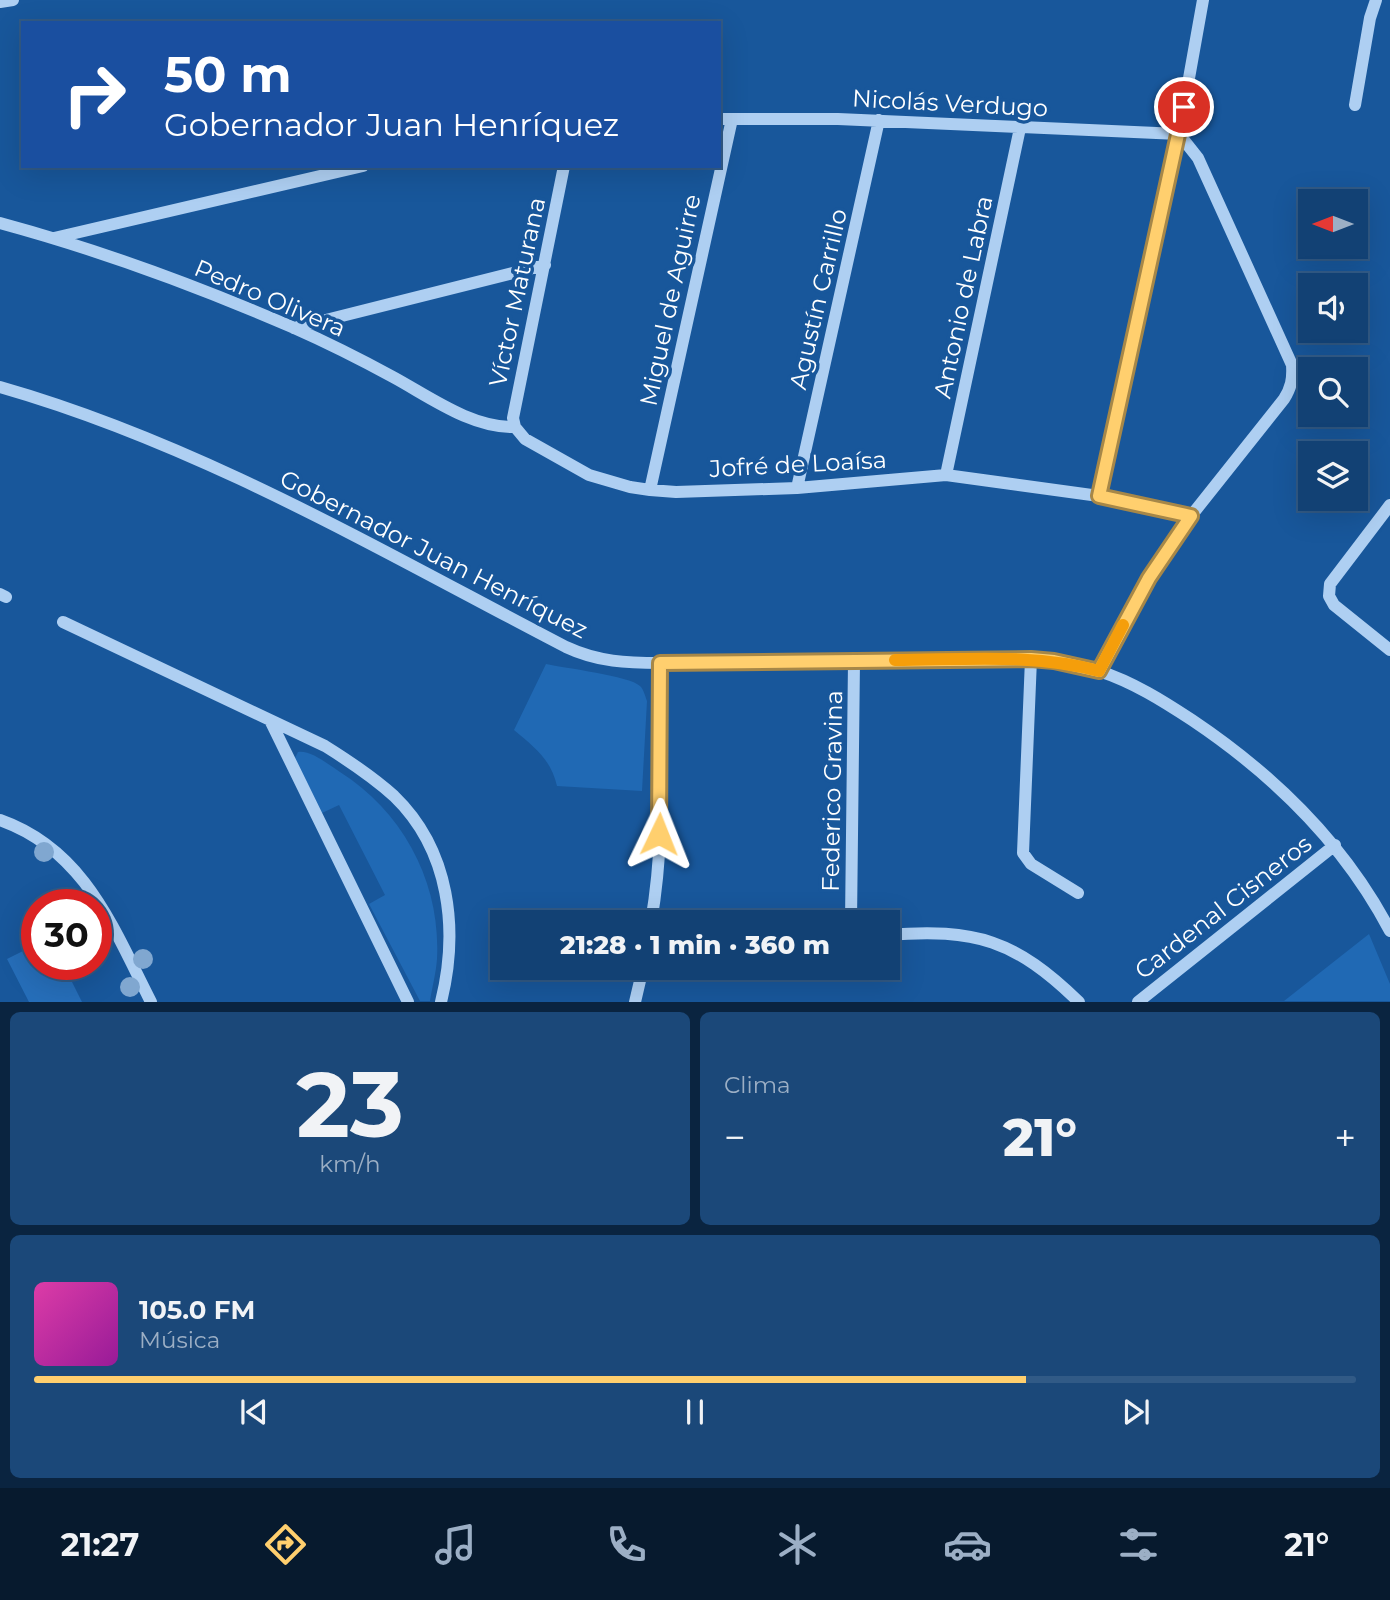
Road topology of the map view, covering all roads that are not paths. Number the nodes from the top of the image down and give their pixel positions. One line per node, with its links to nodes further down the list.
1 (13, 0): 4 (street)
2 (1203, 0): 9 (street)
3 (1376, 0): 5 (street)
4 (0, 2)
5 (1355, 105)
6 (726, 119): 7 (street, Nicolás Verdugo); 10 (street, Miguel de Aguirre)
7 (879, 120): 8 (street, Nicolás Verdugo); 21 (street, Agustín Carrillo)
8 (1020, 128): 9 (street, Nicolás Verdugo); 20 (street, Antonio de Labra)
9 (1179, 134): 23 (street); 25 (street)
10 (721, 143)
11 (354, 168): 15 (street)
12 (564, 168): 16 (street, Víctor Maturana)
13 (716, 168): 22 (street, Miguel de Aguirre)
14 (0, 223): 15 (street, Pedro Olivera)
15 (54, 238): 17 (street, Pedro Olivera)
16 (545, 265): 17 (street); 19 (street, Víctor Maturana)
17 (294, 328): 19 (street, Pedro Olivera)
18 (0, 387): 30 (street, Gobernador Juan Henríquez)
19 (515, 427): 22 (street, Jofré de Loaísa)
20 (946, 475): 21 (street, Jofré de Loaísa); 23 (street, Jofré de Loaísa)
21 (797, 488): 22 (street, Jofré de Loaísa)
22 (650, 490)
23 (1099, 496): 25 (street, Jofré de Loaísa)
24 (1390, 505): 27 (street)
25 (1191, 516): 31 (street)
26 (63, 622): 32 (street)
27 (1390, 650)
28 (1031, 659): 29 (street, Gobernador Juan Henríquez); 31 (street, Gobernador Juan Henríquez); 35 (street)
29 (855, 661): 30 (street, Gobernador Juan Henríquez); 37 (street, Federico Gravina)
30 (660, 663): 36 (street)
31 (1099, 671): 34 (street, Gobernador Juan Henríquez)
32 (270, 720): 42 (street); 43 (street)
33 (0, 820): 41 (street)
34 (1335, 845): 38 (street, Gobernador Juan Henríquez); 46 (street, Cardenal Cisneros)
35 (1078, 893)
36 (652, 910)
37 (851, 910)
38 (1390, 931)
39 (900, 934): 45 (street)
40 (640, 980): 44 (street)
41 (151, 1002)
42 (408, 1002)
43 (441, 1002)
44 (635, 1002)
45 (1079, 1002)
46 (1138, 1002)

